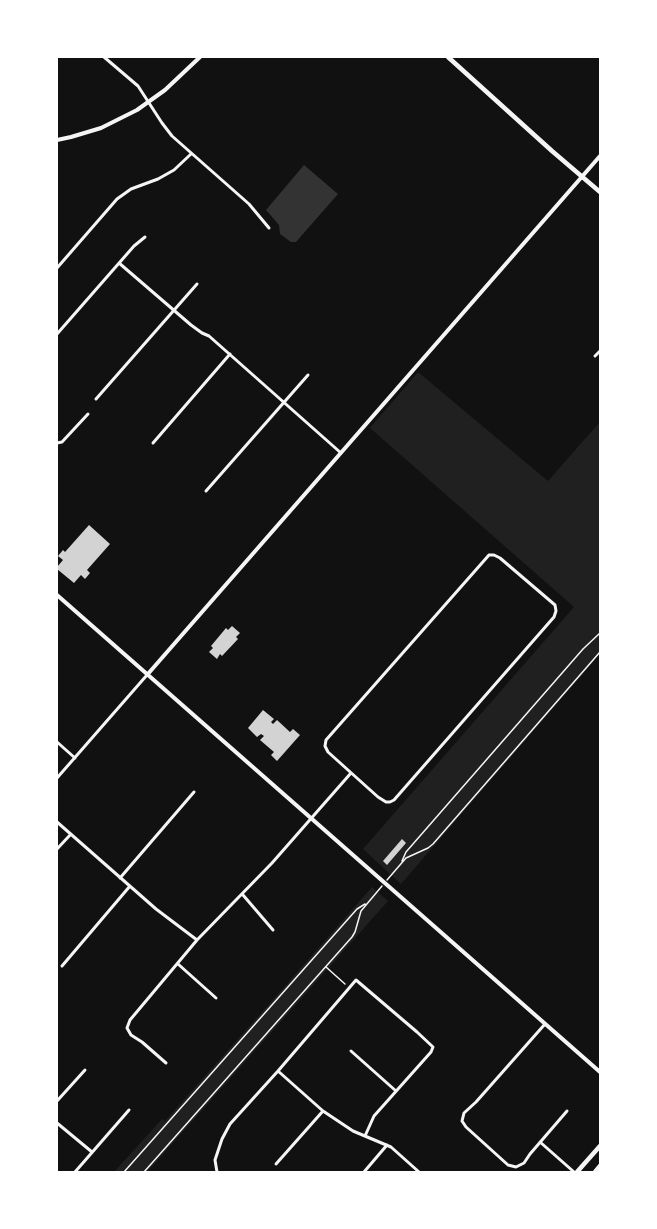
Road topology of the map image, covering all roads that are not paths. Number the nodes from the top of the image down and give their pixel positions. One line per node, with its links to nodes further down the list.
1 (104, 57): 4 (street)
2 (200, 57): 4 (street)
3 (448, 57): 8 (main road)
4 (149, 103): 5 (street); 6 (street)
5 (57, 140)
6 (191, 153): 10 (street); 13 (street)
7 (600, 156): 8 (street)
8 (582, 177): 9 (main road); 26 (street)
9 (600, 192)
10 (269, 228)
11 (145, 237): 12 (street)
12 (119, 263): 15 (street); 16 (street)
13 (57, 268)
14 (197, 284): 15 (street)
15 (173, 310): 18 (street); 21 (street)
16 (57, 334)
17 (600, 351): 19 (street)
18 (230, 354): 22 (street); 24 (street)
19 (596, 356)
20 (308, 375): 22 (street)
21 (96, 399)
22 (284, 403): 26 (street); 27 (street)
23 (88, 414): 25 (street)
24 (153, 443)
25 (57, 444)
26 (341, 453): 29 (street)
27 (207, 490)
28 (57, 595): 29 (street)
29 (147, 675): 31 (street); 35 (street)
30 (57, 742): 31 (street)
31 (75, 758): 33 (street)
32 (351, 773): 32 (street); 35 (street)
33 (57, 778)
34 (194, 792): 39 (street)
35 (311, 818): 41 (street); 47 (street)
36 (57, 822): 37 (street)
37 (70, 834): 38 (street); 39 (street)
38 (57, 849)
39 (120, 878): 40 (street)
40 (130, 886): 43 (street); 45 (street)
41 (243, 895): 42 (street); 43 (street)
42 (273, 930)
43 (197, 940): 44 (street)
44 (178, 964): 46 (street); 49 (street)
45 (62, 966)
46 (216, 998)
47 (545, 1024): 52 (street); 60 (street)
48 (351, 1051): 53 (street)
49 (166, 1063)
50 (85, 1070): 54 (street)
51 (278, 1071): 53 (street); 56 (street); 67 (street)
52 (600, 1072)
53 (396, 1091): 59 (street)
54 (57, 1101)
55 (129, 1110): 63 (street)
56 (323, 1111): 59 (street); 64 (street)
57 (567, 1111): 60 (street)
58 (57, 1123): 63 (street)
59 (365, 1136): 61 (street)
60 (540, 1142): 70 (street)
61 (387, 1145): 68 (street); 69 (street)
62 (600, 1146): 70 (main road)
63 (92, 1152): 66 (street)
64 (276, 1164)
65 (600, 1166): 71 (main road)
66 (75, 1172)
67 (217, 1172)
68 (364, 1172)
69 (419, 1172)
70 (575, 1172)
71 (595, 1172)

